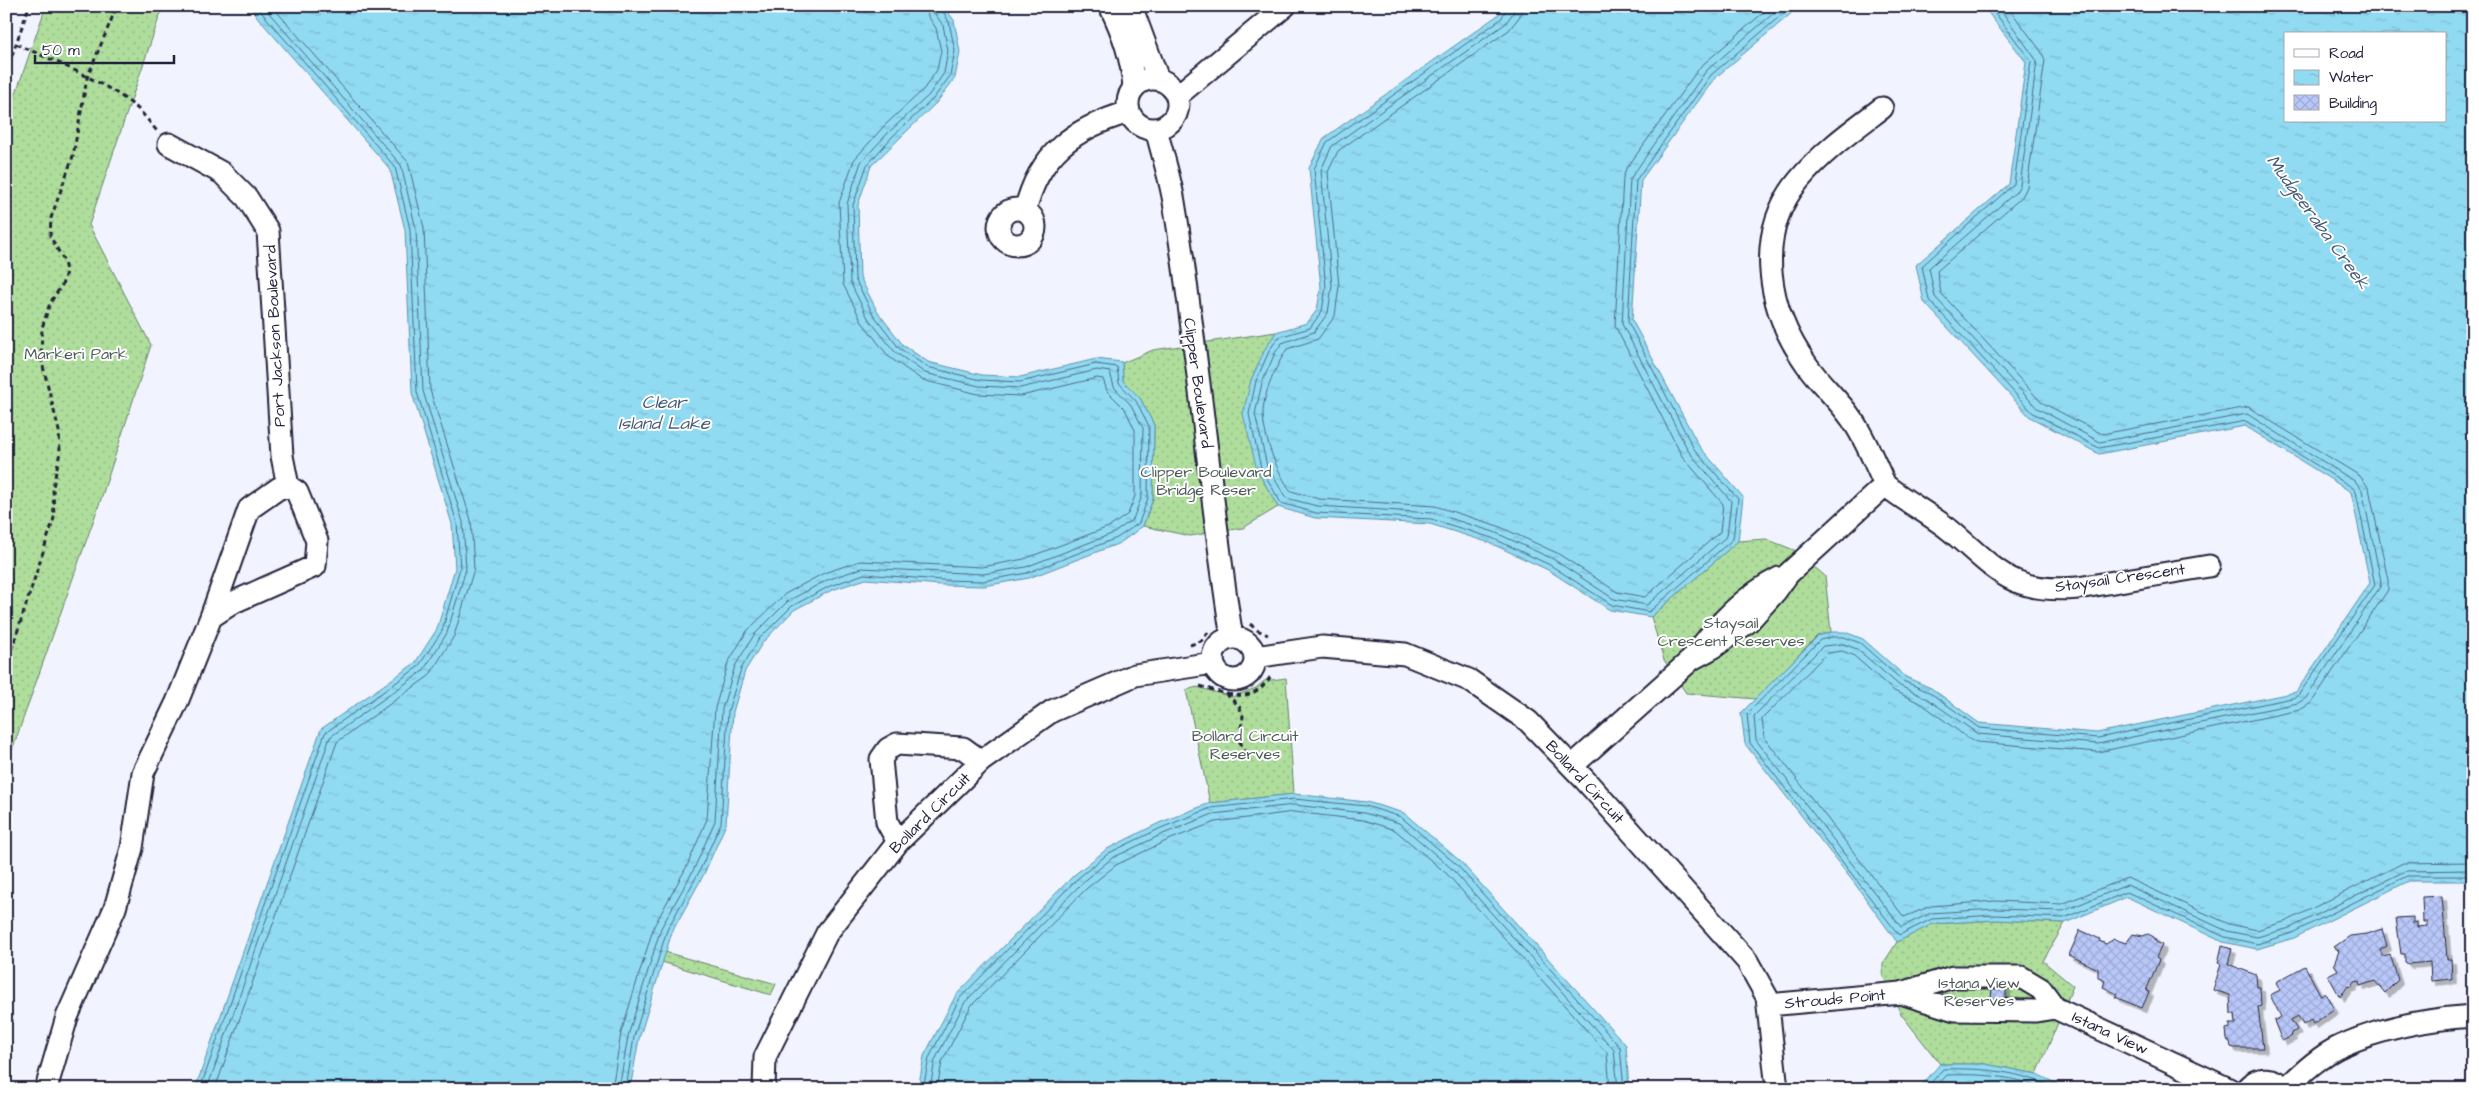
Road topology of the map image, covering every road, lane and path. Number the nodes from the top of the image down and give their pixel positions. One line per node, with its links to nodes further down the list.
1 (29, 6): 6 (path)
2 (117, 6): 8 (path)
3 (1110, 6): 10 (street)
4 (1131, 6): 9 (street)
5 (1285, 6): 11 (street)
6 (16, 44): 7 (path); 8 (path)
7 (6, 73)
8 (87, 78): 15 (path); 24 (path)
9 (1158, 79): 10 (street); 11 (street)
10 (1134, 88): 13 (street)
11 (1177, 96): 14 (street)
12 (1882, 108): 17 (street, Staysail Crescent)
13 (1129, 112): 14 (street); 16 (street)
14 (1156, 129): 21 (street, Clipper Boulevard)
15 (169, 144): 18 (street, Port Jackson Boulevard)
16 (1025, 211)
17 (1886, 485): 19 (street, Staysail Crescent); 26 (street)
18 (288, 486): 20 (street); 20 (street, Port Jackson Boulevard)
19 (2209, 566)
20 (211, 617): 36 (street)
21 (1232, 638): 22 (street); 23 (street)
22 (1255, 657): 23 (street); 26 (street, Bollard Circuit)
23 (1213, 664): 25 (street, Bollard Circuit)
24 (6, 667)
25 (981, 761): 27 (street, Bollard Circuit); 27 (street)
26 (1572, 766): 31 (street, Bollard Circuit)
27 (898, 842): 37 (street, Bollard Circuit)
28 (1998, 976): 29 (street, Strouds Point); 32 (street, Istana View)
29 (1974, 977): 30 (street, Strouds Point); 33 (street)
30 (1901, 994): 31 (street, Strouds Point); 33 (street, Strouds Point)
31 (1768, 1005): 38 (street, Bollard Circuit)
32 (2055, 1008): 33 (street, Strouds Point); 39 (street, Istana View)
33 (1975, 1010)
34 (2473, 1016): 35 (street)
35 (2286, 1088): 40 (street)
36 (46, 1089)
37 (764, 1089)
38 (1777, 1089)
39 (2229, 1089)
40 (2246, 1089)

